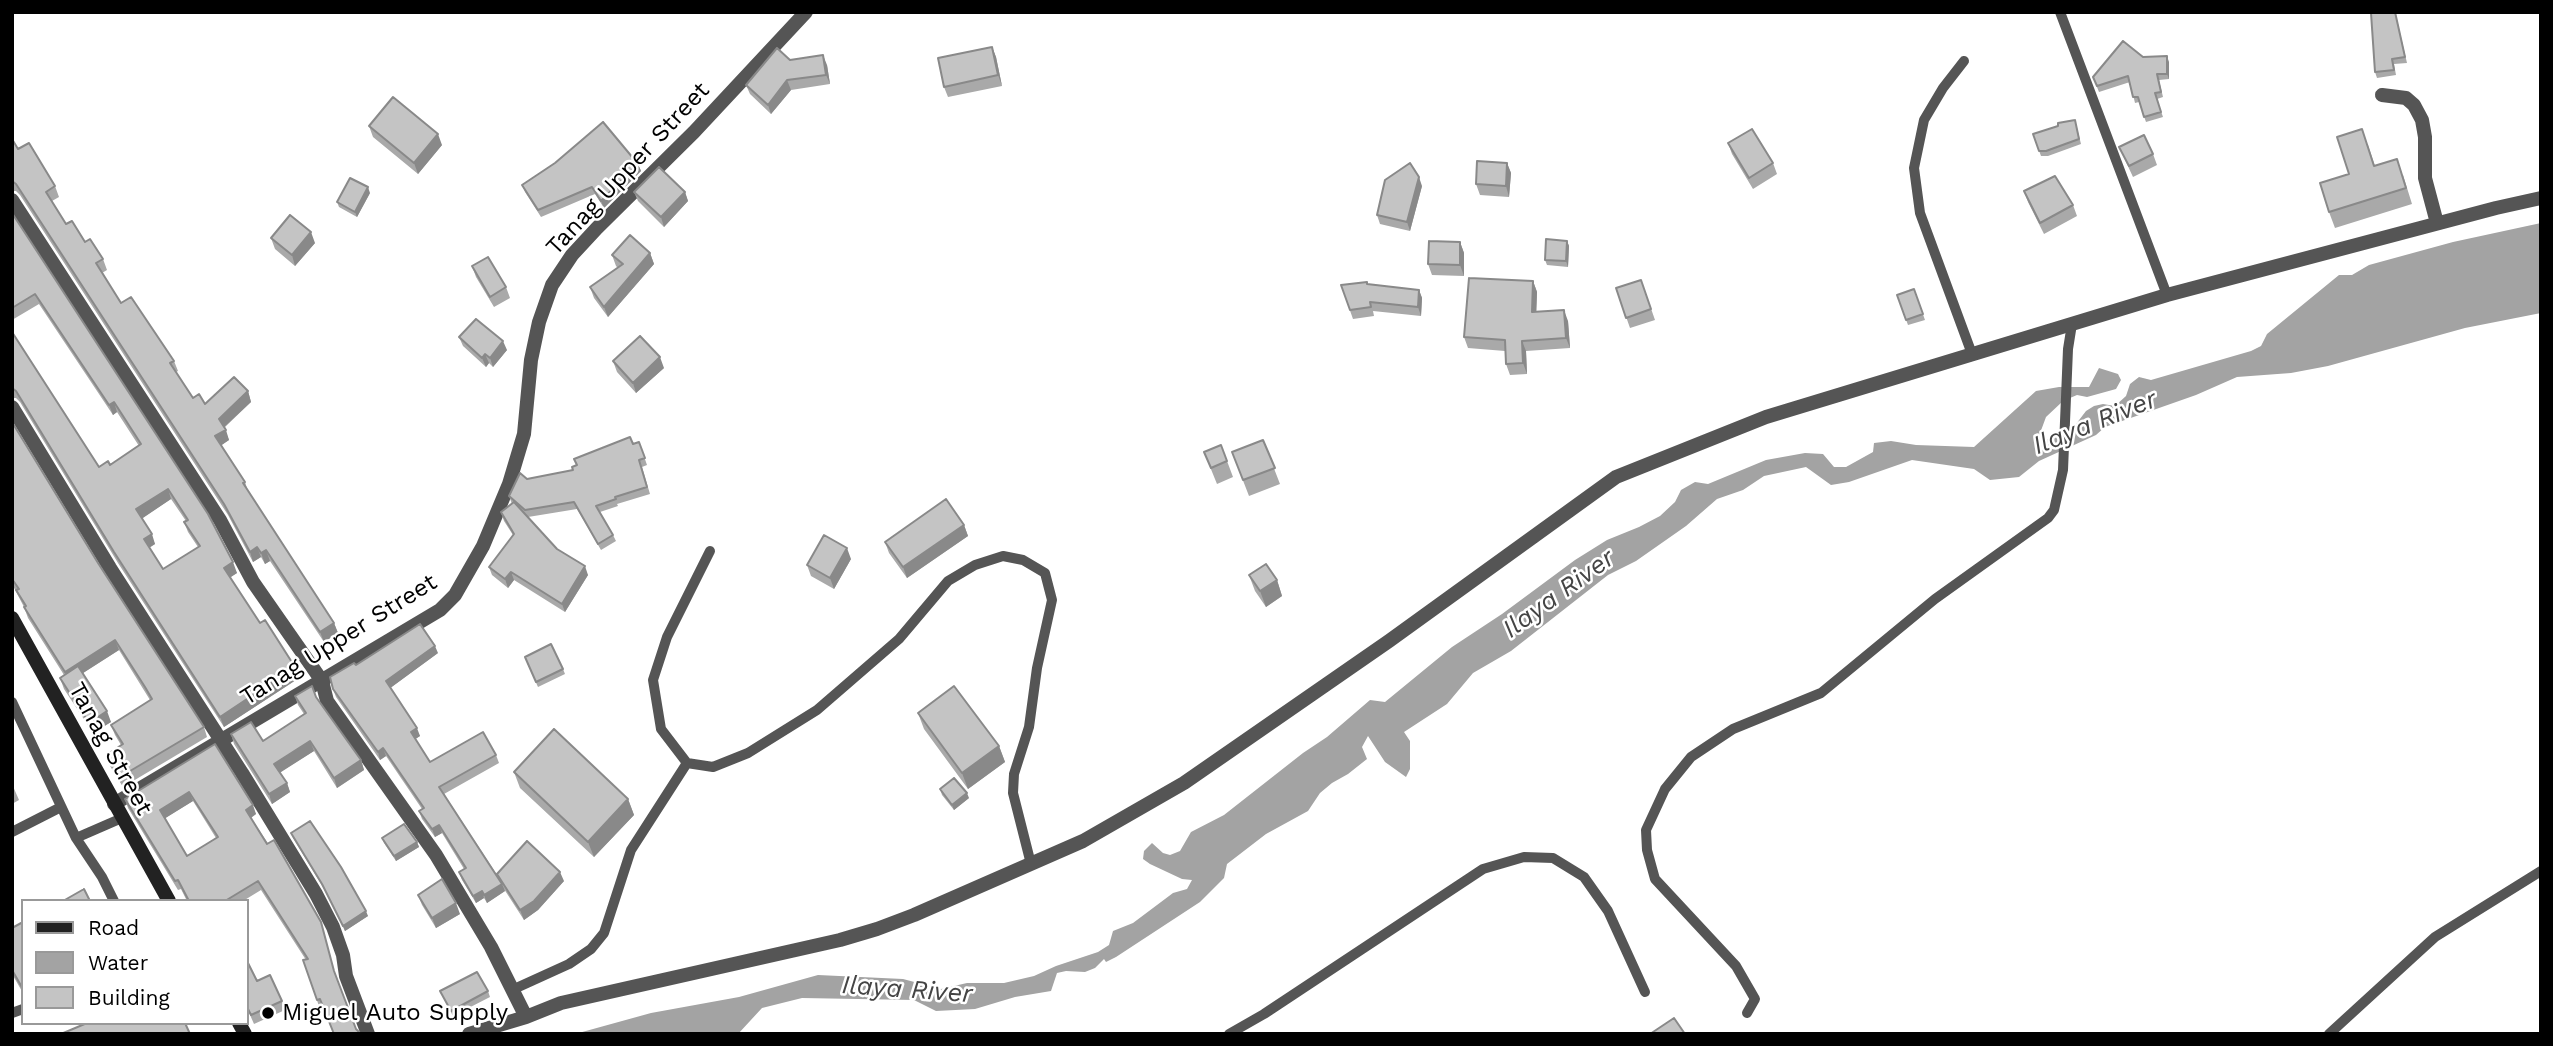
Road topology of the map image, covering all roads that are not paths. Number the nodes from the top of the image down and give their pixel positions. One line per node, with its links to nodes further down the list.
1 (806, 12): 14 (street, Tanag Upper Street)
2 (2060, 12): 8 (lane)
3 (1964, 61): 10 (lane)
4 (2382, 95): 7 (street)
5 (2541, 198): 7 (street)
6 (12, 200): 14 (street)
7 (2437, 223): 8 (street)
8 (2166, 295): 9 (street)
9 (2072, 324): 10 (street); 29 (lane)
10 (1972, 354): 23 (street)
11 (12, 407): 16 (street)
12 (710, 551): 17 (lane)
13 (12, 618): 18 (main road, Tanag Street)
14 (322, 681): 16 (street, Tanag Upper Street); 27 (street)
15 (12, 702): 19 (lane)
16 (220, 742): 18 (street, Tanag Upper Street); 31 (street)
17 (687, 763): 23 (lane); 27 (lane)
18 (114, 804): 20 (main road, Tanag Street)
19 (61, 807): 21 (lane); 22 (lane)
20 (122, 818): 22 (lane); 26 (main road, Tanag Street)
21 (12, 832)
22 (76, 838): 25 (lane)
23 (1031, 864): 30 (street)
24 (2541, 871): 34 (lane)
25 (113, 899)
26 (168, 899)
27 (514, 989): 30 (street)
28 (1645, 992): 33 (lane)
29 (1747, 1013)
30 (526, 1017): 32 (street)
31 (368, 1034)
32 (468, 1034)
33 (1229, 1034)
34 (2329, 1034)

